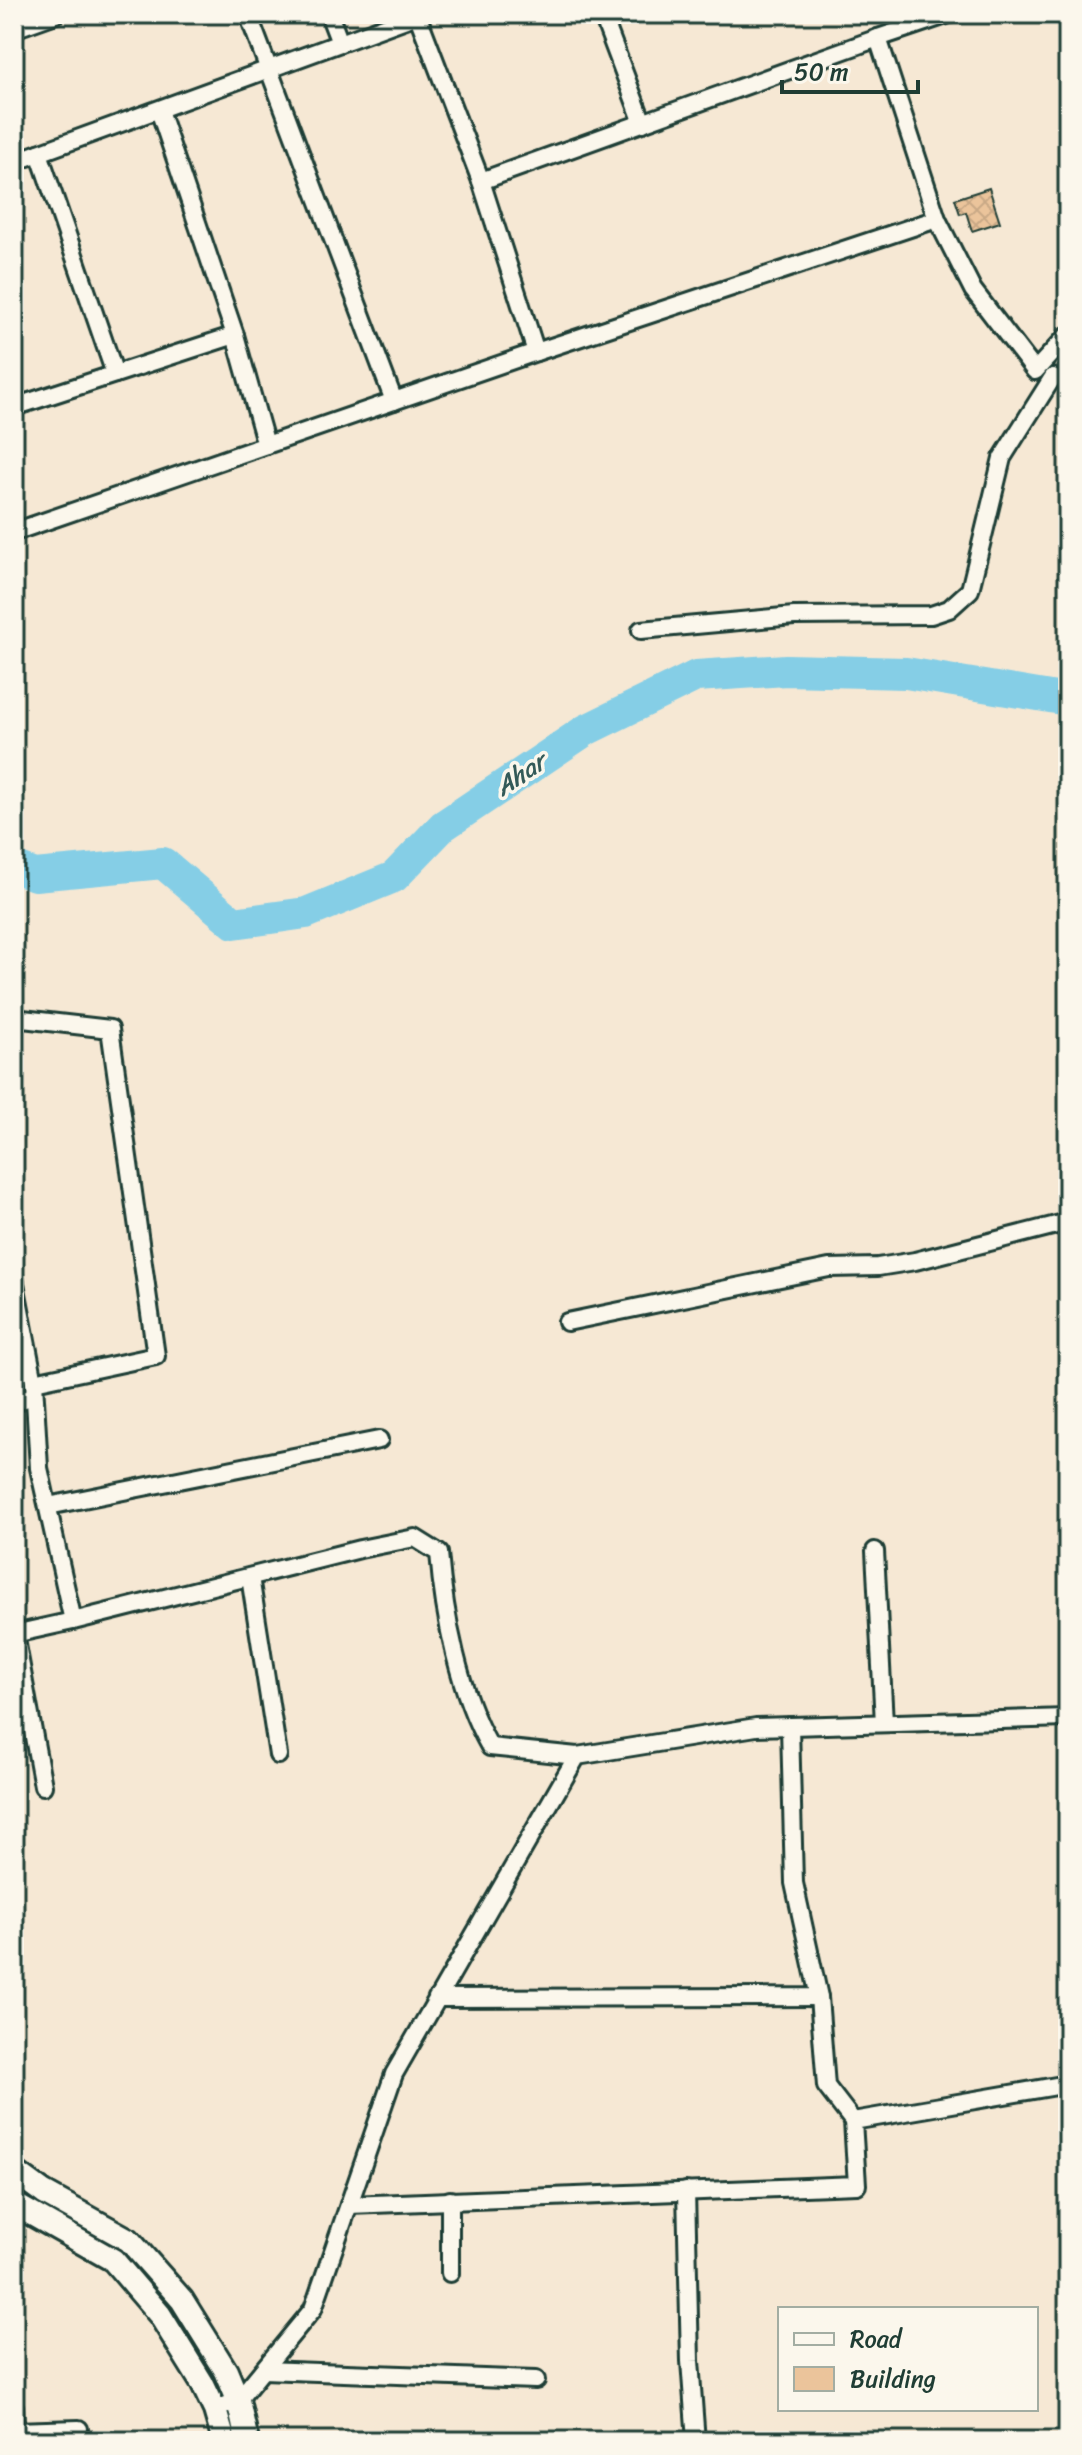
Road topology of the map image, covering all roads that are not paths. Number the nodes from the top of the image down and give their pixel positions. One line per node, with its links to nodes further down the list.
1 (56, 14): 7 (street)
2 (248, 14): 10 (street)
3 (329, 14): 9 (street)
4 (602, 14): 12 (street)
5 (949, 14): 8 (street)
6 (417, 15): 9 (street); 15 (street)
7 (14, 29)
8 (878, 38): 12 (street); 16 (street)
9 (340, 43): 10 (street)
10 (269, 69): 11 (street); 23 (street)
11 (159, 110): 13 (street); 17 (street)
12 (643, 123): 15 (street)
13 (39, 153): 14 (street); 21 (street)
14 (14, 162)
15 (481, 181): 19 (street)
16 (937, 219): 19 (street); 20 (street)
17 (235, 335): 21 (street); 25 (street)
18 (1068, 335): 20 (street)
19 (536, 352): 23 (street)
20 (1035, 371): 22 (street)
21 (115, 374): 24 (street)
22 (1060, 379): 27 (street)
23 (394, 401): 25 (street)
24 (14, 407)
25 (266, 445): 26 (street)
26 (14, 532)
27 (641, 630)
28 (14, 1018): 32 (street)
29 (1068, 1222): 31 (street)
30 (14, 1278): 32 (street)
31 (567, 1322)
32 (34, 1389): 33 (street); 35 (street)
33 (14, 1402)
34 (379, 1440): 35 (street)
35 (48, 1506): 38 (street)
36 (875, 1551): 41 (street)
37 (250, 1577): 38 (street); 43 (street); 44 (street)
38 (73, 1621): 39 (street)
39 (14, 1634): 45 (street)
40 (1068, 1718): 41 (street)
41 (884, 1723): 42 (street)
42 (790, 1726): 44 (street); 46 (street)
43 (278, 1755)
44 (577, 1756): 47 (street)
45 (43, 1786)
46 (819, 1997): 47 (street); 49 (street)
47 (437, 1998): 54 (street)
48 (1068, 2084): 49 (street)
49 (853, 2121): 51 (street)
50 (14, 2171): 58 (main road)
51 (686, 2191): 52 (street); 65 (street)
52 (450, 2200): 54 (street); 55 (street)
53 (14, 2204): 60 (main road)
54 (349, 2205): 56 (street)
55 (450, 2273)
56 (263, 2370): 57 (street); 58 (street)
57 (536, 2380)
58 (238, 2400): 60 (street); 64 (main road)
59 (14, 2407): 62 (street)
60 (215, 2410): 63 (main road)
61 (79, 2429): 62 (street)
62 (15, 2431)
63 (224, 2441)
64 (247, 2441)
65 (696, 2441)

